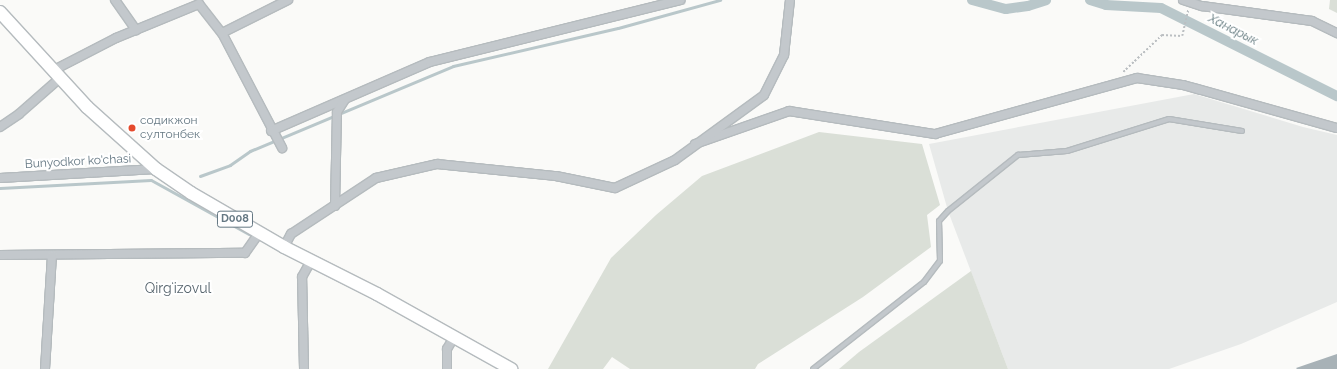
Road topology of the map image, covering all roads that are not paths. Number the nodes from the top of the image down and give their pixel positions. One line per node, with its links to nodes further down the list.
1 (114, 0): 8 (street)
2 (288, 0): 9 (street)
3 (680, 0): 12 (street)
4 (790, 0): 17 (street)
5 (199, 1): 8 (street); 9 (street)
6 (1186, 1): 10 (street)
7 (0, 12): 11 (main road, D008)
8 (136, 30): 11 (street)
9 (222, 33): 16 (street)
10 (1337, 33)
11 (56, 75): 13 (street); 19 (main road, D008)
12 (344, 99): 16 (street); 21 (street)
13 (0, 127)
14 (1337, 128): 17 (street)
15 (1242, 131): 32 (lane)
16 (273, 134): 18 (street)
17 (695, 144): 21 (street)
18 (282, 148)
19 (156, 169): 20 (street, Bunyodkor ko'chasi); 22 (main road, D008)
20 (0, 178)
21 (335, 206): 23 (street)
22 (259, 233): 23 (main road, D008); 25 (street)
23 (284, 247): 26 (main road, D008)
24 (0, 255): 25 (street)
25 (52, 255): 28 (street)
26 (311, 261): 27 (main road, D008); 29 (street)
27 (454, 337): 30 (street); 31 (main road, D008)
28 (45, 369)
29 (304, 369)
30 (447, 369)
31 (511, 369)
32 (813, 369)

